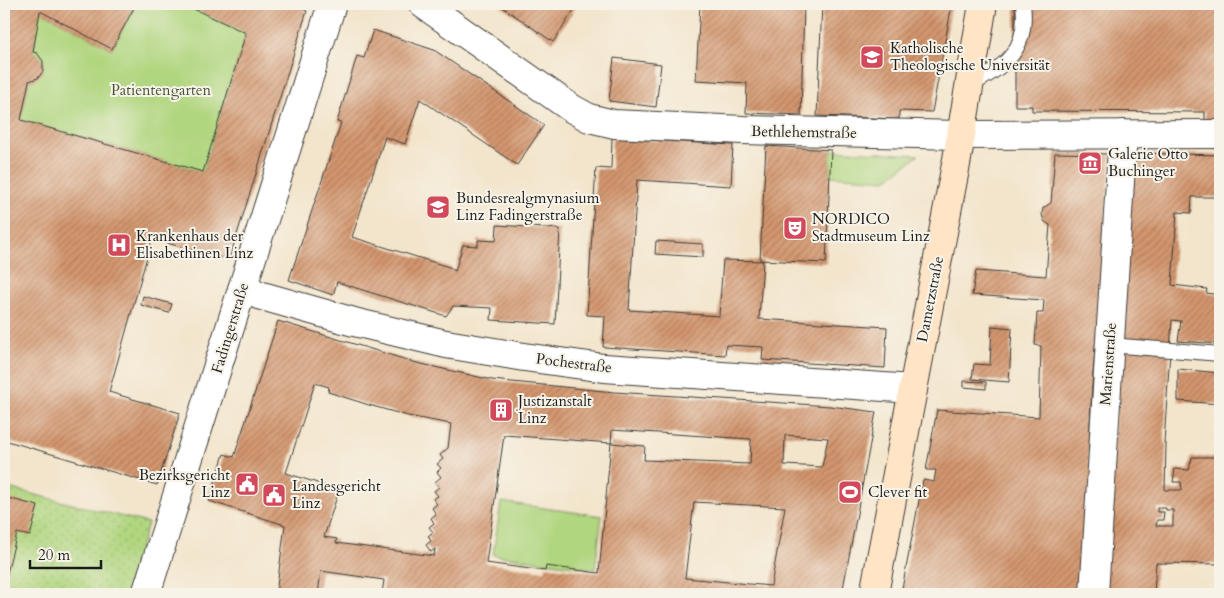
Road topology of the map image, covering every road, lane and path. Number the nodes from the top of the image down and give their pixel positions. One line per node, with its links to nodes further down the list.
1 (332, 4): 9 (street, Fadingerstraße)
2 (423, 4): 8 (street, Bethlehemstraße)
3 (983, 4): 5 (main road, Dametzstraße)
4 (1022, 4): 5 (lane)
5 (968, 87): 8 (main road, Dametzstraße)
6 (1132, 134): 7 (street, Bethlehemstraße); 8 (street, Bethlehemstraße); 10 (street, Marienstraße)
7 (1220, 134)
8 (960, 135): 12 (main road, Dametzstraße)
9 (242, 289): 12 (street, Pochestraße); 13 (street, Fadingerstraße)
10 (1110, 345): 11 (lane); 15 (street, Marienstraße)
11 (1220, 354)
12 (913, 389): 14 (main road, Dametzstraße)
13 (146, 594)
14 (874, 594)
15 (1094, 594)

